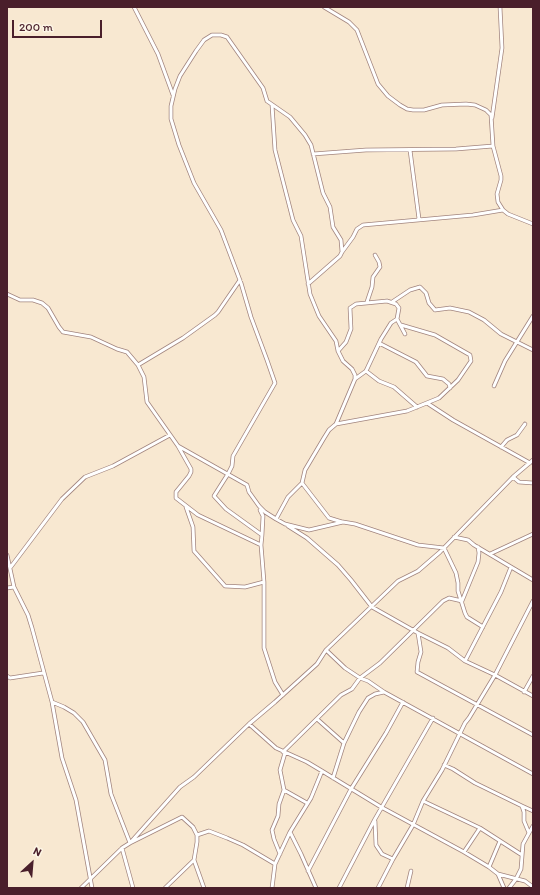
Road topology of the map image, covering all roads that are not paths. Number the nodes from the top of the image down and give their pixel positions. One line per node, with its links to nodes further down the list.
1 (134, 7): 4 (street)
2 (324, 7): 6 (street)
3 (500, 7): 6 (street)
4 (174, 96): 5 (street); 15 (street)
5 (272, 104): 9 (street); 16 (street)
6 (492, 121): 7 (street)
7 (493, 146): 8 (street); 10 (street)
8 (410, 150): 9 (street); 11 (street)
9 (313, 154): 13 (street)
10 (503, 210): 11 (street); 12 (street)
11 (419, 219): 13 (street)
12 (533, 224)
13 (342, 252): 16 (street)
14 (375, 255): 18 (street)
15 (240, 280): 28 (street); 42 (street)
16 (308, 284): 27 (street)
17 (7, 294): 28 (street)
18 (367, 302): 19 (street); 27 (street)
19 (392, 302): 21 (street); 24 (street)
20 (533, 316): 24 (street)
21 (397, 319): 22 (street); 25 (street)
22 (401, 325): 23 (street); 32 (street)
23 (406, 334)
24 (517, 342): 26 (street); 31 (street)
25 (379, 343): 29 (street); 32 (street)
26 (533, 350)
27 (338, 351): 30 (street)
28 (138, 365): 37 (street)
29 (366, 371): 30 (street); 34 (street)
30 (355, 379): 35 (street)
31 (494, 386)
32 (450, 388): 33 (street)
33 (427, 403): 34 (street); 39 (street)
34 (418, 407): 35 (street)
35 (336, 424): 44 (street)
36 (524, 424): 39 (street)
37 (170, 435): 38 (street); 60 (street)
38 (178, 446): 42 (street); 46 (street)
39 (501, 447): 41 (street)
40 (533, 460): 41 (street)
41 (530, 463): 43 (street)
42 (228, 474): 47 (street); 52 (street)
43 (513, 477): 45 (street); 53 (street)
44 (302, 483): 48 (street); 49 (street)
45 (533, 483)
46 (185, 506): 54 (street); 62 (street)
47 (259, 506): 48 (street); 52 (street)
48 (276, 519): 50 (street)
49 (343, 522): 50 (street); 55 (street)
50 (285, 524): 67 (street)
51 (533, 534): 57 (street)
52 (262, 535): 54 (street)
53 (454, 538): 55 (street); 56 (street)
54 (260, 545): 62 (street)
55 (444, 548): 66 (street); 67 (street)
56 (478, 548): 57 (street); 66 (street)
57 (490, 554): 59 (street)
58 (7, 555): 60 (street)
59 (511, 567): 61 (street); 68 (street)
60 (10, 568): 63 (street)
61 (533, 580)
62 (264, 582): 80 (street)
63 (14, 587): 64 (street); 73 (street)
64 (7, 588)
65 (533, 601): 74 (street)
66 (462, 602): 68 (street); 69 (street)
67 (372, 607): 69 (street); 71 (street)
68 (483, 627): 72 (street)
69 (414, 630): 70 (street); 77 (street)
70 (418, 633): 72 (street); 84 (street)
71 (326, 650): 77 (street); 80 (street)
72 (466, 661): 74 (street)
73 (43, 673): 75 (street); 82 (street)
74 (495, 675): 79 (street); 84 (street)
75 (7, 676)
76 (533, 676): 79 (street)
77 (360, 678): 78 (street); 86 (street)
78 (384, 692): 83 (street); 90 (street)
79 (524, 692): 81 (street)
80 (283, 695): 87 (street)
81 (533, 696)
82 (52, 702): 111 (street); 124 (street)
83 (403, 702): 85 (street); 96 (street)
84 (478, 704): 88 (street); 89 (street)
85 (433, 718): 88 (street); 101 (street)
86 (316, 719): 90 (street); 91 (street)
87 (249, 724): 91 (street); 111 (street)
88 (460, 733): 92 (street); 94 (street)
89 (533, 735)
90 (344, 743): 95 (street)
91 (284, 752): 93 (street); 97 (street)
92 (444, 765): 98 (street); 100 (street)
93 (322, 771): 95 (street); 99 (street)
94 (533, 774)
95 (333, 778): 96 (street)
96 (351, 789): 101 (street); 120 (street)
97 (284, 790): 99 (street); 114 (street)
98 (423, 801): 104 (street); 106 (street)
99 (307, 802): 107 (street)
100 (522, 806): 102 (street); 108 (street)
101 (382, 808): 103 (street); 104 (street)
102 (533, 811)
103 (375, 819): 116 (street); 134 (street)
104 (413, 825): 113 (street); 116 (street)
105 (533, 826): 108 (street)
106 (480, 828): 110 (street); 113 (street)
107 (290, 832): 114 (street); 120 (street)
108 (529, 833): 115 (street)
109 (197, 835): 111 (street); 117 (street); 118 (street)
110 (500, 841): 115 (street); 119 (street)
111 (130, 843): 112 (street)
112 (122, 848): 124 (street); 129 (street)
113 (464, 852): 119 (street)
114 (280, 854): 118 (street)
115 (522, 855): 123 (street)
116 (393, 859): 135 (street)
117 (194, 860): 130 (street); 131 (street)
118 (275, 864): 132 (street)
119 (489, 867): 122 (street)
120 (308, 871): 133 (street)
121 (411, 871): 136 (street)
122 (498, 874): 123 (street); 137 (street)
123 (516, 878): 126 (street); 138 (street)
124 (90, 879): 125 (street); 128 (street)
125 (85, 886): 127 (street)
126 (533, 887)
127 (81, 888)
128 (92, 888)
129 (133, 888)
130 (165, 888)
131 (204, 888)
132 (272, 888)
133 (316, 888)
134 (339, 888)
135 (378, 888)
136 (407, 888)
137 (504, 888)
138 (509, 888)

